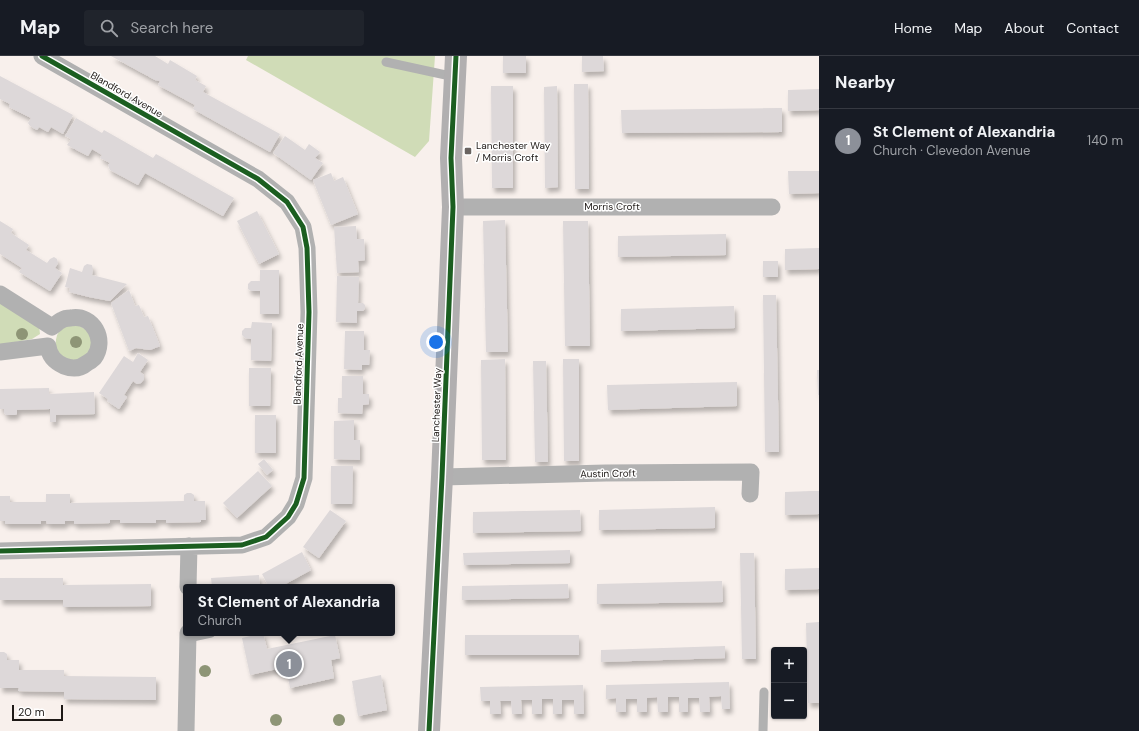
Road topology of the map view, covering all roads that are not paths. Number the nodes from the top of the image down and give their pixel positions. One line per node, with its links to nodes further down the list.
1 (42, 56): 12 (street, Blandford Avenue)
2 (386, 62): 3 (lane)
3 (456, 67): 4 (street, Lanchester Way)
4 (453, 207): 5 (street, Morris Croft); 10 (street, Lanchester Way)
5 (772, 207)
6 (0, 294): 7 (street)
7 (52, 327): 8 (street); 8 (street)
8 (48, 346): 9 (street)
9 (0, 352)
10 (442, 477): 11 (street, Austin Croft); 18 (street, Lanchester Way)
11 (750, 494)
12 (189, 546): 13 (street, Blandford Avenue); 14 (street)
13 (0, 551)
14 (188, 584)
15 (188, 636): 17 (street)
16 (764, 692): 19 (lane)
17 (186, 731)
18 (429, 731)
19 (763, 731)

